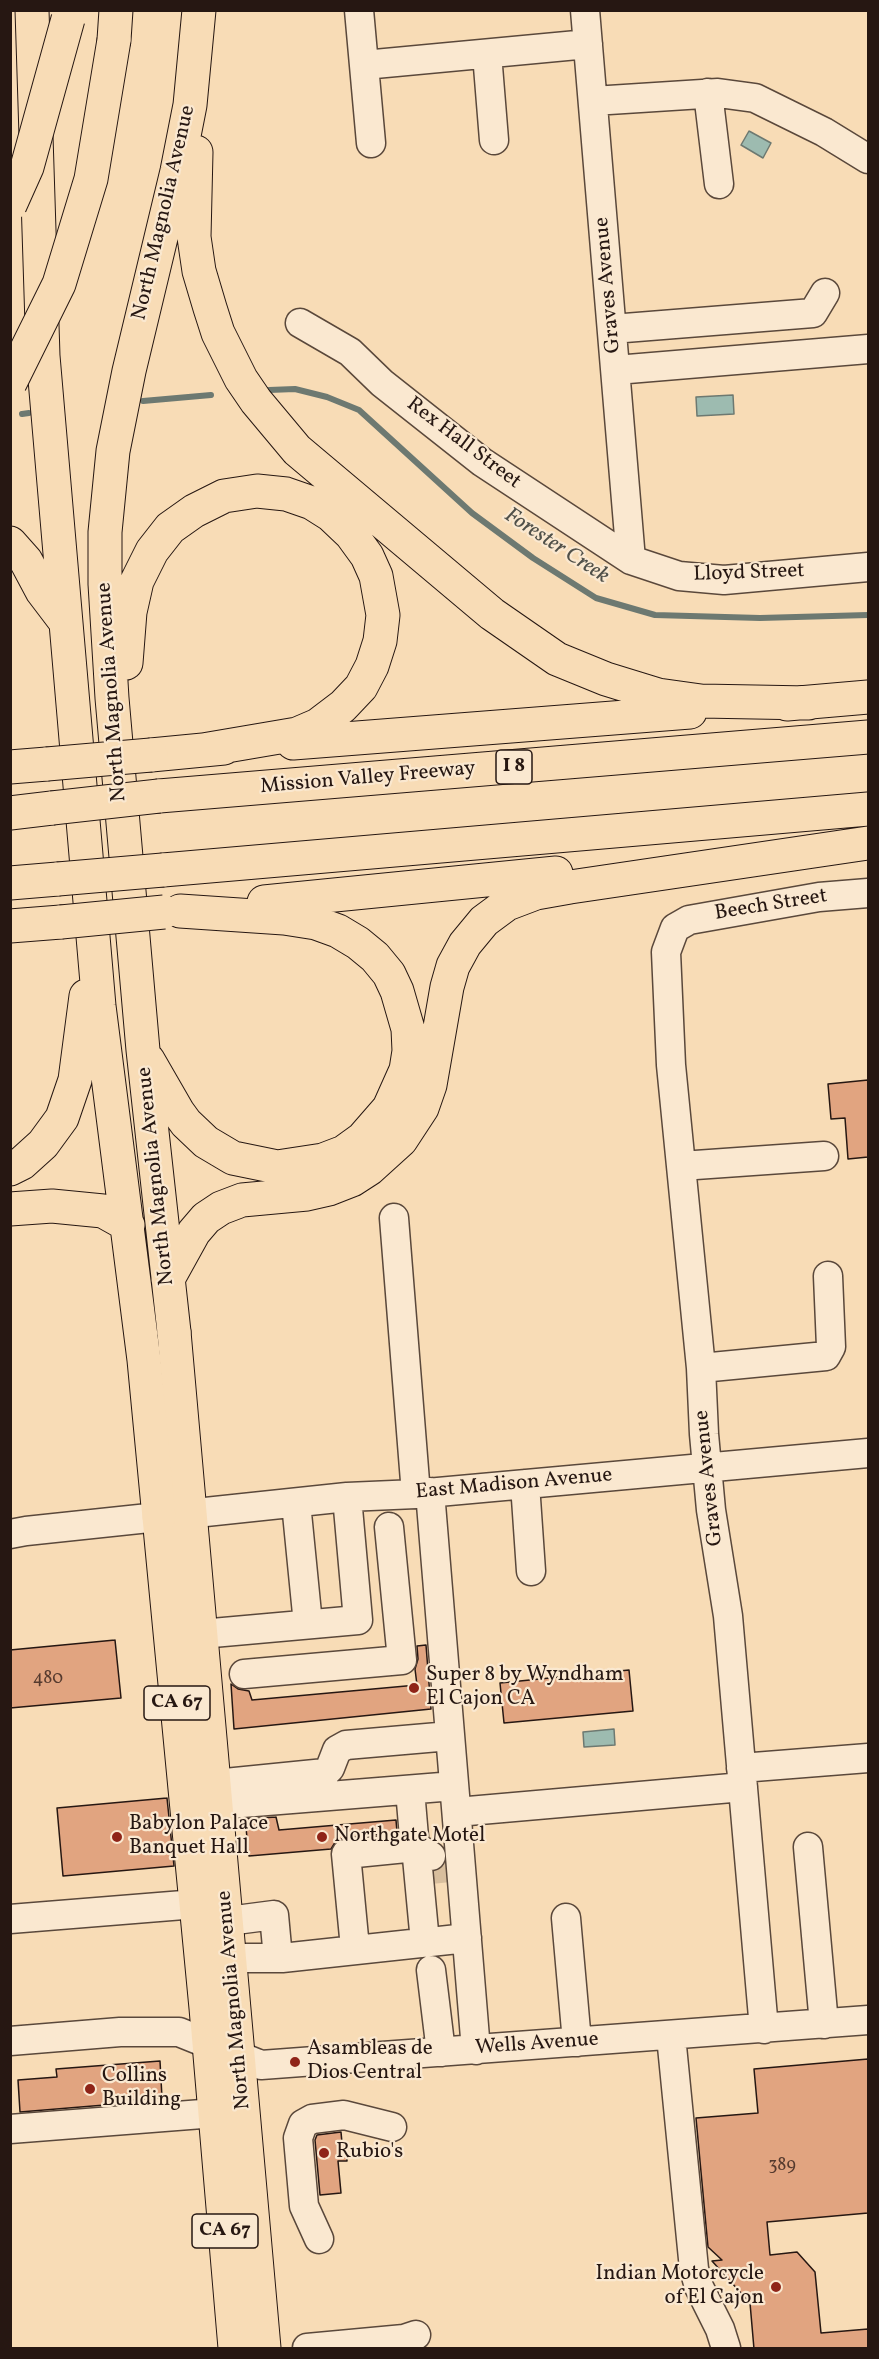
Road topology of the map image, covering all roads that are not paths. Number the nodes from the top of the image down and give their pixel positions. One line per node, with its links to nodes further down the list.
1 (32, 10): 22 (main road, North Magnolia Avenue)
2 (200, 10): 30 (main road, North Magnolia Avenue); 31 (main road)
3 (359, 10): 10 (street)
4 (585, 10): 8 (street, Graves Avenue)
5 (68, 15): 17 (main road, bridge)
6 (115, 25): 24 (main road, bridge)
7 (10, 38): 22 (main road)
8 (588, 44): 9 (street); 12 (street, Graves Avenue)
9 (487, 54): 10 (street); 13 (street)
10 (364, 65): 14 (street)
11 (708, 93): 12 (street); 15 (street); 16 (street)
12 (593, 100): 20 (street, Graves Avenue)
13 (494, 140)
14 (371, 143)
15 (868, 159)
16 (719, 184)
17 (10, 205)
18 (825, 293): 20 (street)
19 (300, 323): 26 (street, Rex Hall Street)
20 (612, 329): 23 (street, Graves Avenue)
21 (868, 349): 23 (street)
22 (43, 356): 28 (main road, North Magnolia Avenue)
23 (616, 370): 26 (street, Graves Avenue)
24 (10, 383)
25 (10, 543): 28 (main road)
26 (631, 560): 27 (street, Lloyd Street)
27 (868, 567)
28 (66, 622): 44 (main road, North Magnolia Avenue)
29 (868, 697): 31 (main road)
30 (111, 698): 33 (main road); 45 (main road, North Magnolia Avenue)
31 (809, 703): 33 (main road)
32 (868, 737): 36 (main road, Mission Valley Freeway / I 8, bridge)
33 (203, 750): 34 (main road, bridge)
34 (11, 767)
35 (868, 809): 39 (main road, bridge)
36 (10, 813)
37 (868, 843): 38 (main road)
38 (827, 848): 41 (main road); 53 (main road)
39 (10, 883)
40 (868, 893): 43 (street, Beech Street)
41 (172, 912): 42 (main road, bridge); 45 (main road)
42 (10, 926)
43 (675, 928): 47 (street, Graves Avenue)
44 (93, 938): 48 (main road); 51 (main road, North Magnolia Avenue)
45 (143, 1050): 53 (main road, North Magnolia Avenue)
46 (824, 1156): 47 (street)
47 (681, 1166): 54 (street, Graves Avenue)
48 (10, 1169)
49 (10, 1209): 51 (main road)
50 (394, 1218): 58 (street)
51 (128, 1226): 61 (main road, North Magnolia Avenue)
52 (828, 1276): 54 (street)
53 (168, 1279): 61 (main road, North Magnolia Avenue)
54 (701, 1368): 56 (street, Graves Avenue)
55 (868, 1454): 56 (street, East Madison Avenue)
56 (707, 1469): 57 (street, East Madison Avenue); 72 (street, Graves Avenue)
57 (525, 1484): 58 (street, East Madison Avenue); 66 (street)
58 (423, 1493): 59 (street, East Madison Avenue); 64 (street)
59 (347, 1497): 60 (street, East Madison Avenue); 67 (street)
60 (296, 1503): 61 (street, East Madison Avenue); 67 (street)
61 (175, 1515): 63 (street, East Madison Avenue); 68 (main road, North Magnolia Avenue / CA 67); 79 (main road, North Magnolia Avenue / CA 67)
62 (389, 1527): 65 (street)
63 (10, 1534)
64 (436, 1565): 65 (street); 70 (street)
65 (393, 1570): 69 (street)
66 (531, 1571)
67 (308, 1624): 68 (street)
68 (201, 1634): 69 (main road, North Magnolia Avenue / CA 67)
69 (226, 1676): 74 (main road, North Magnolia Avenue / CA 67)
70 (450, 1736): 74 (street); 75 (street)
71 (868, 1758): 72 (street)
72 (742, 1778): 75 (street); 91 (street, Graves Avenue)
73 (410, 1790): 74 (street); 75 (street); 76 (street)
74 (216, 1795): 82 (main road, North Magnolia Avenue / CA 67)
75 (456, 1799): 84 (street)
76 (420, 1847): 83 (street); 85 (street)
77 (808, 1847): 90 (street)
78 (435, 1892): 83 (street)
79 (196, 1904): 81 (street); 95 (main road, North Magnolia Avenue / CA 67)
80 (566, 1918): 94 (street)
81 (10, 1919)
82 (228, 1921): 86 (main road, North Magnolia Avenue / CA 67); 87 (street)
83 (425, 1936): 84 (street); 85 (street)
84 (467, 1938): 96 (street)
85 (355, 1948): 87 (street)
86 (231, 1958): 87 (street); 98 (main road, North Magnolia Avenue / CA 67)
87 (278, 1958)
88 (431, 1970): 97 (street)
89 (868, 2020): 90 (street, Wells Avenue)
90 (824, 2024): 91 (street, Wells Avenue)
91 (764, 2029): 92 (street, Wells Avenue)
92 (671, 2036): 94 (street, Wells Avenue); 107 (street)
93 (10, 2041): 95 (street, Wells Avenue)
94 (577, 2042): 96 (street, Wells Avenue)
95 (209, 2044): 98 (street, Wells Avenue); 99 (main road, North Magnolia Avenue / CA 67)
96 (476, 2050): 97 (street, Wells Avenue)
97 (441, 2052): 98 (street, Wells Avenue)
98 (239, 2057): 105 (main road, North Magnolia Avenue / CA 67)
99 (215, 2113): 101 (street); 104 (main road, North Magnolia Avenue / CA 67)
100 (392, 2127): 102 (street)
101 (10, 2130)
102 (319, 2239)
103 (416, 2335): 106 (street)
104 (235, 2349)
105 (264, 2349)
106 (307, 2349)
107 (726, 2349)

